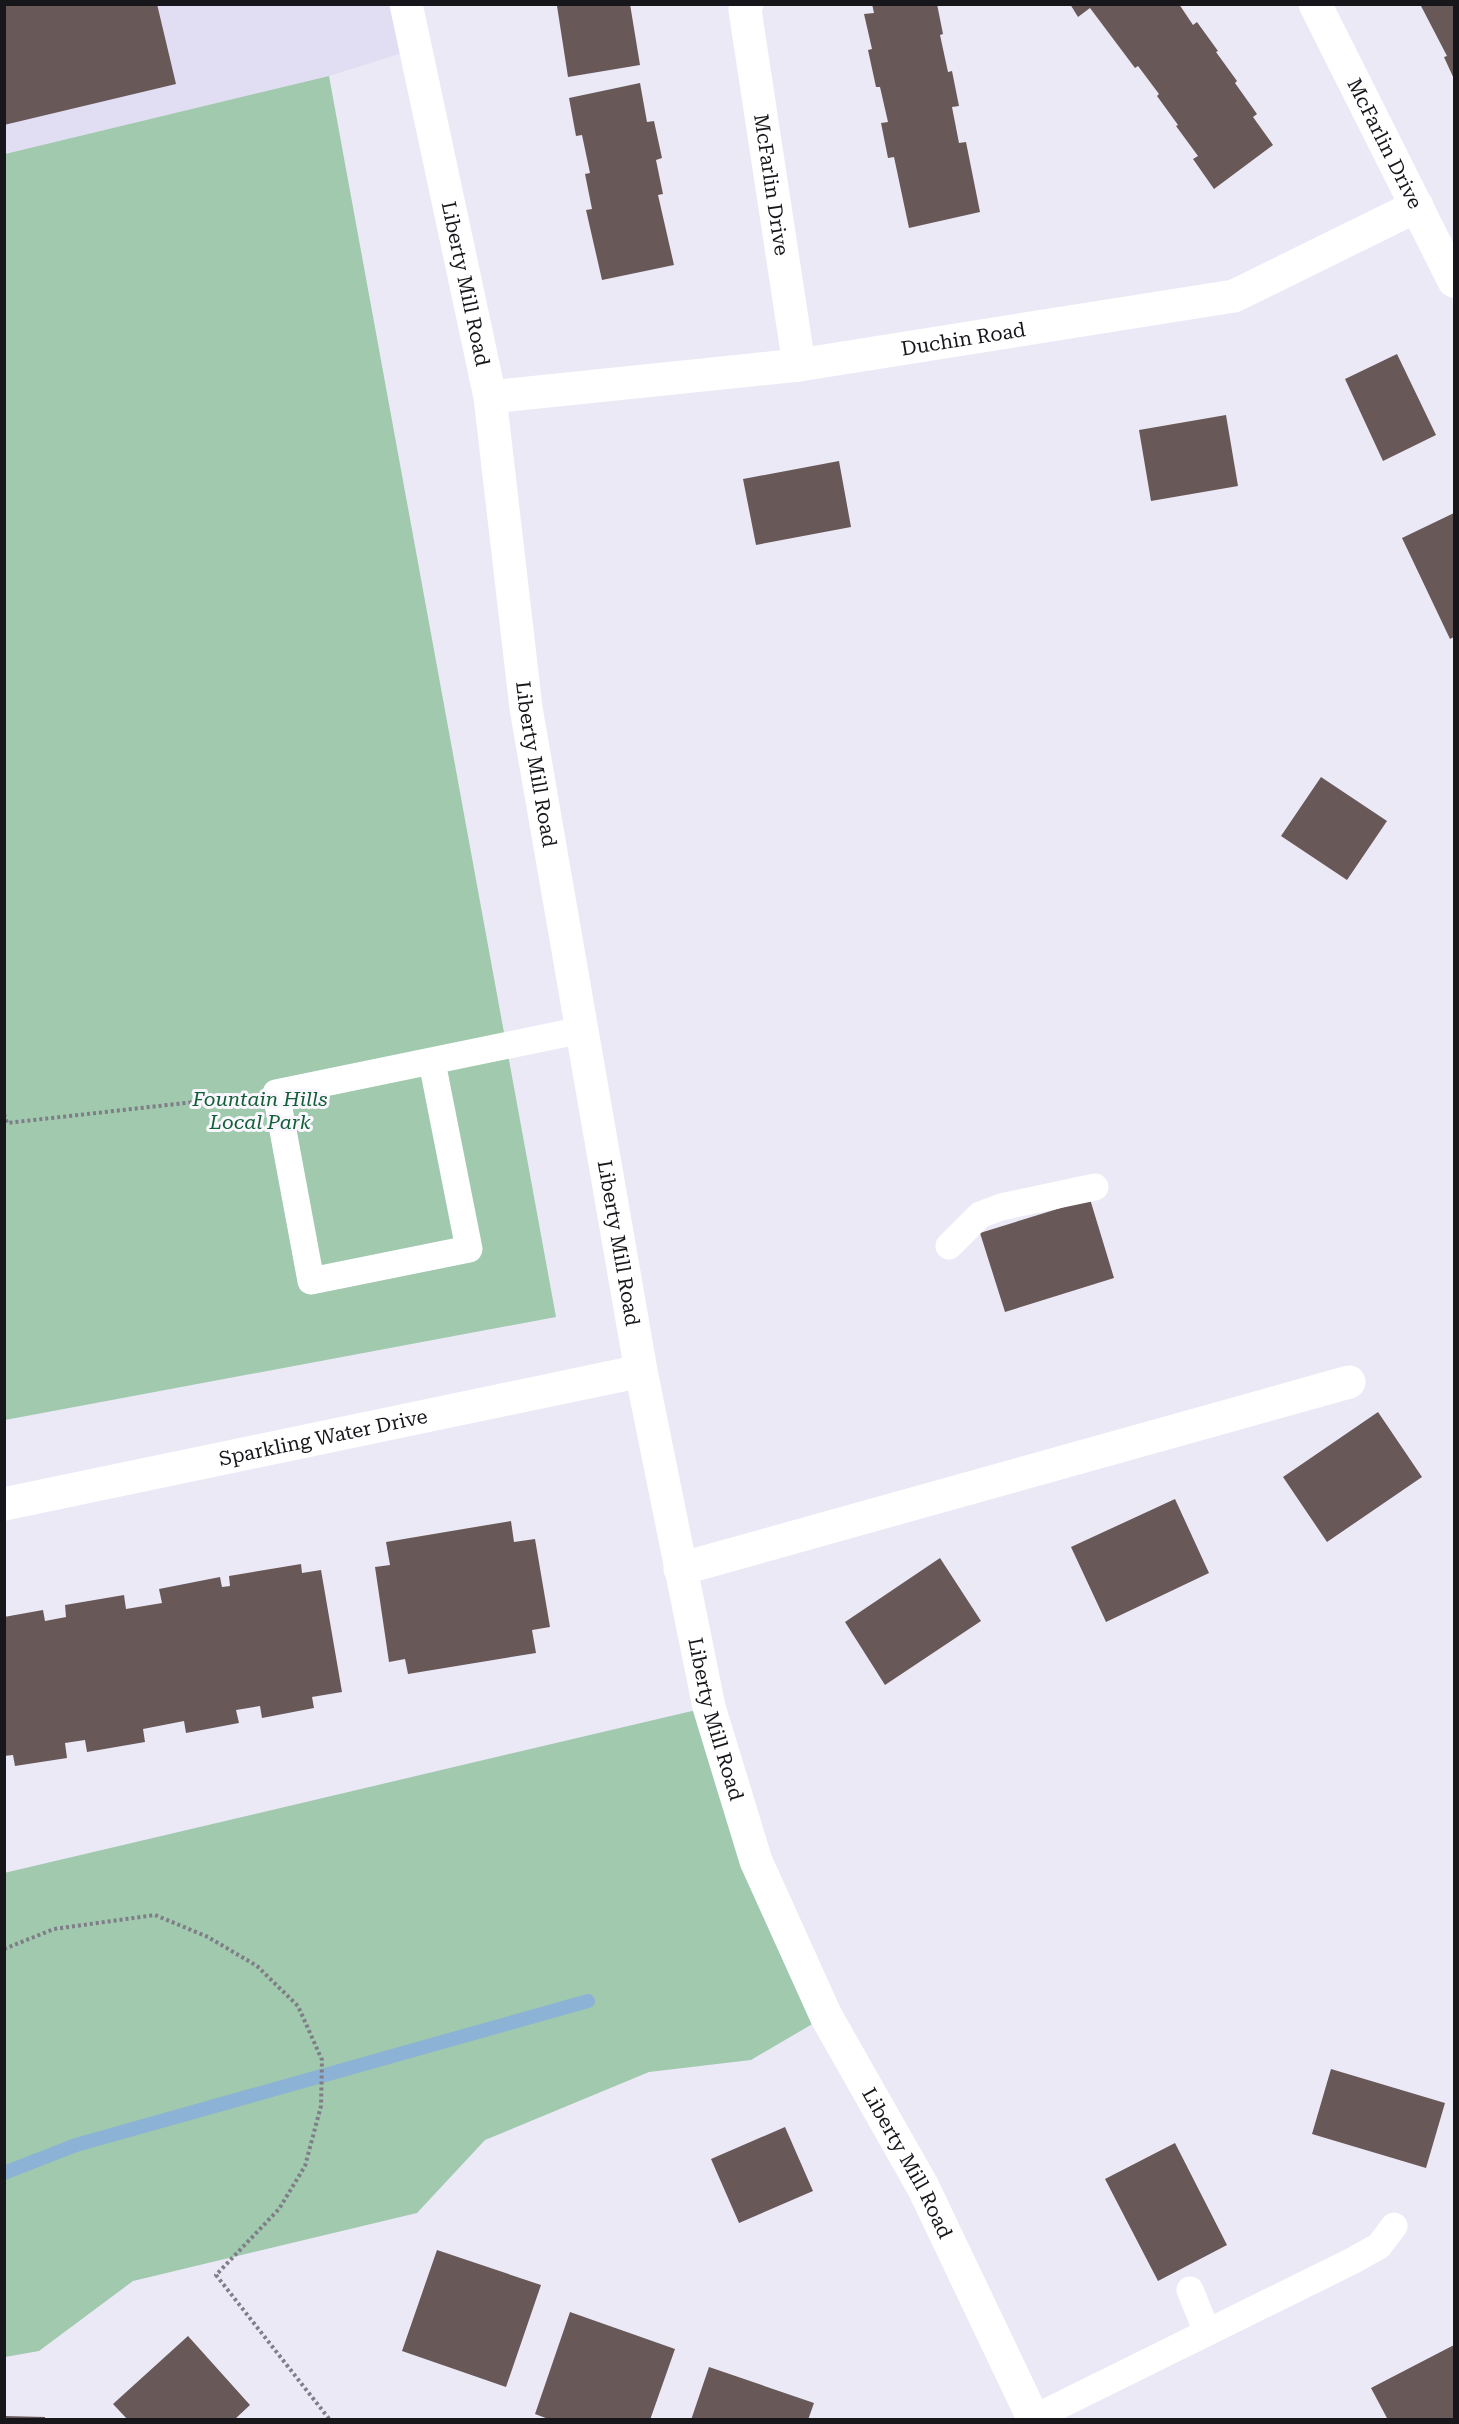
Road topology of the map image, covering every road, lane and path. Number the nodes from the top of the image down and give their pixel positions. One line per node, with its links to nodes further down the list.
1 (406, 4): 7 (street, Liberty Mill Road)
2 (747, 4): 6 (street, McFarlin Drive)
3 (1315, 4): 4 (street, McFarlin Drive)
4 (1417, 206): 5 (street, McFarlin Drive); 6 (street, Duchin Road)
5 (1455, 281)
6 (799, 365): 7 (street, Duchin Road)
7 (490, 397): 8 (street, Liberty Mill Road)
8 (582, 1030): 9 (lane); 14 (street, Liberty Mill Road)
9 (432, 1062): 10 (lane); 10 (lane)
10 (276, 1093): 11 (path)
11 (4, 1113)
12 (1095, 1187): 13 (lane)
13 (949, 1246)
14 (641, 1371): 16 (street, Sparkling Water Drive); 17 (street, Liberty Mill Road)
15 (1350, 1382): 17 (street)
16 (4, 1504)
17 (680, 1569): 22 (street, Liberty Mill Road)
18 (4, 1949): 23 (path)
19 (1394, 2226): 21 (lane)
20 (1190, 2290): 21 (lane)
21 (1207, 2332): 22 (lane)
22 (1034, 2419)
23 (330, 2420)

